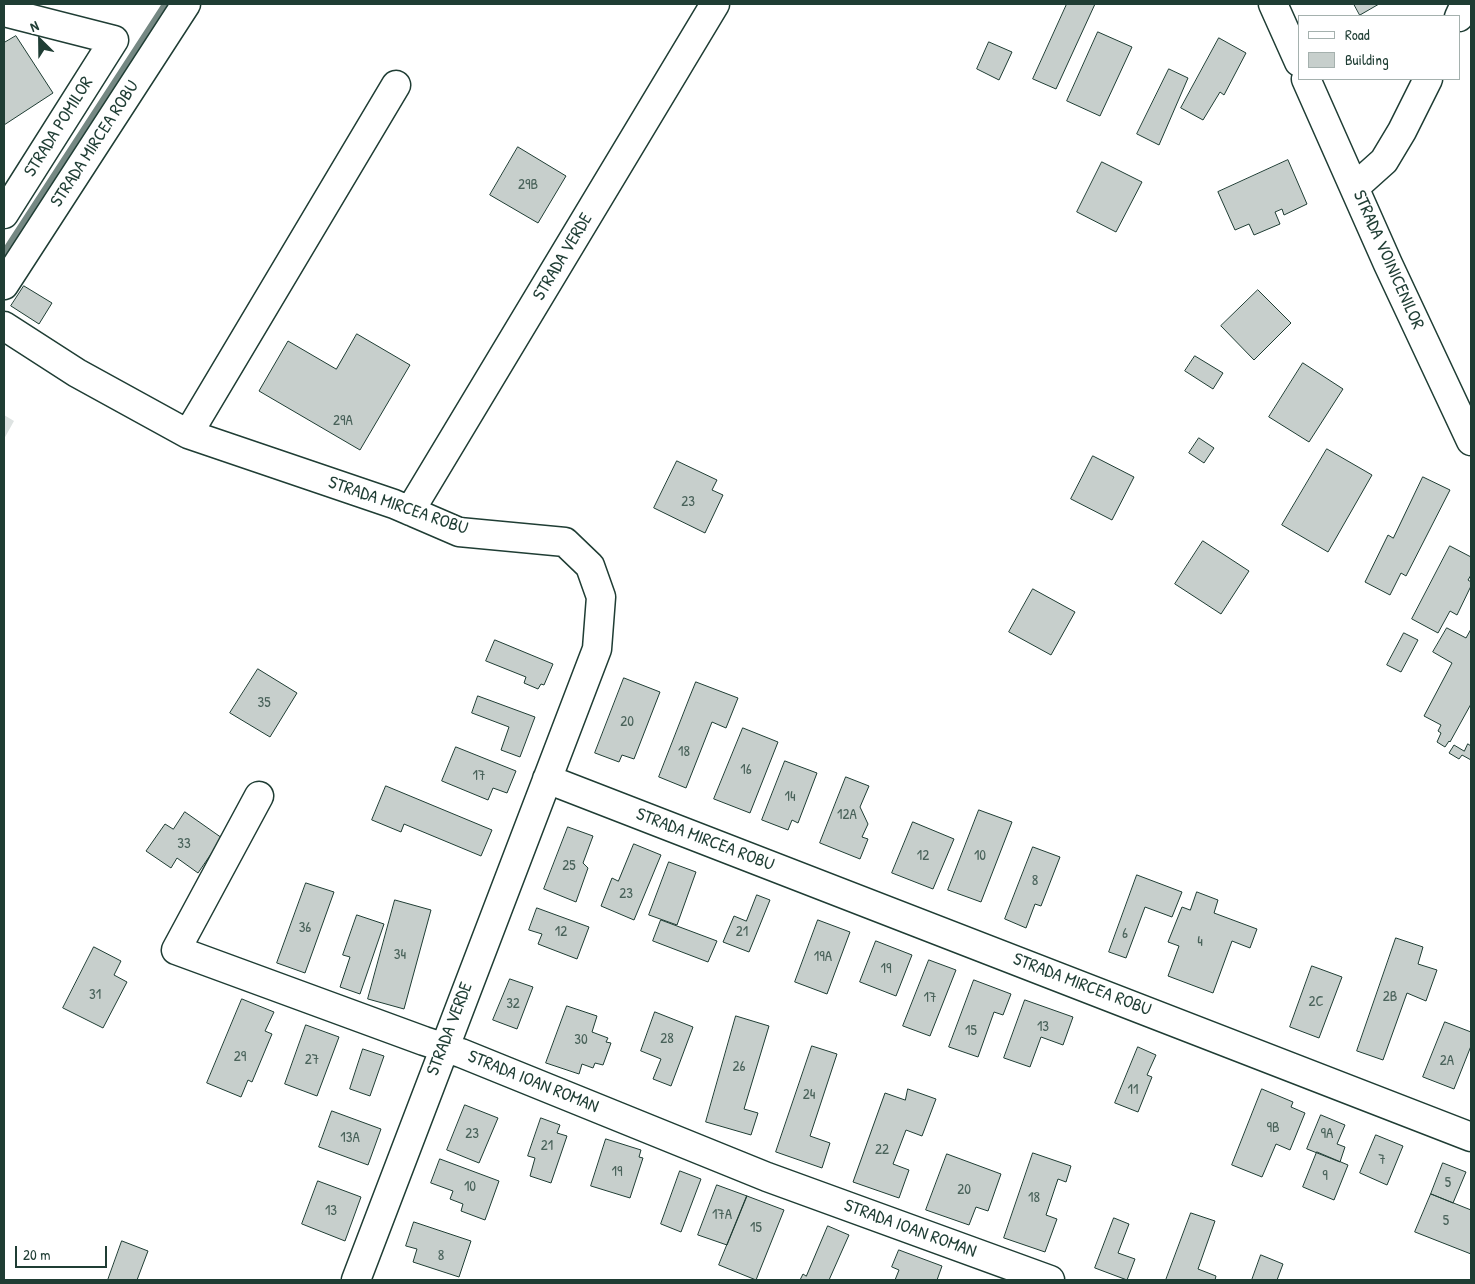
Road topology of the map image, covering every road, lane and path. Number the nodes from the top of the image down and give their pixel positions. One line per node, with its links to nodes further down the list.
1 (186, 4): 11 (street, STRADA MIRCEA ROBU)
2 (715, 4): 15 (street, STRADA VERDE)
3 (1273, 4): 5 (street)
4 (4, 12): 10 (street, STRADA POMILOR)
5 (1298, 60)
6 (1306, 80): 9 (street, STRADA VOINICENILOR)
7 (1428, 80): 9 (street)
8 (396, 85): 13 (street)
9 (1355, 187): 14 (street, STRADA VOINICENILOR)
10 (4, 214)
11 (4, 285)
12 (4, 326): 13 (street, STRADA MIRCEA ROBU)
13 (188, 434): 15 (street, STRADA MIRCEA ROBU)
14 (1471, 441)
15 (410, 511): 16 (street, STRADA MIRCEA ROBU)
16 (547, 779): 18 (street, STRADA VERDE); 19 (street, STRADA MIRCEA ROBU)
17 (258, 796): 18 (street, STRADA IOAN ROMAN)
18 (444, 1048): 20 (street, STRADA VERDE); 21 (street, STRADA IOAN ROMAN)
19 (1471, 1138)
20 (356, 1280)
21 (1050, 1280)

